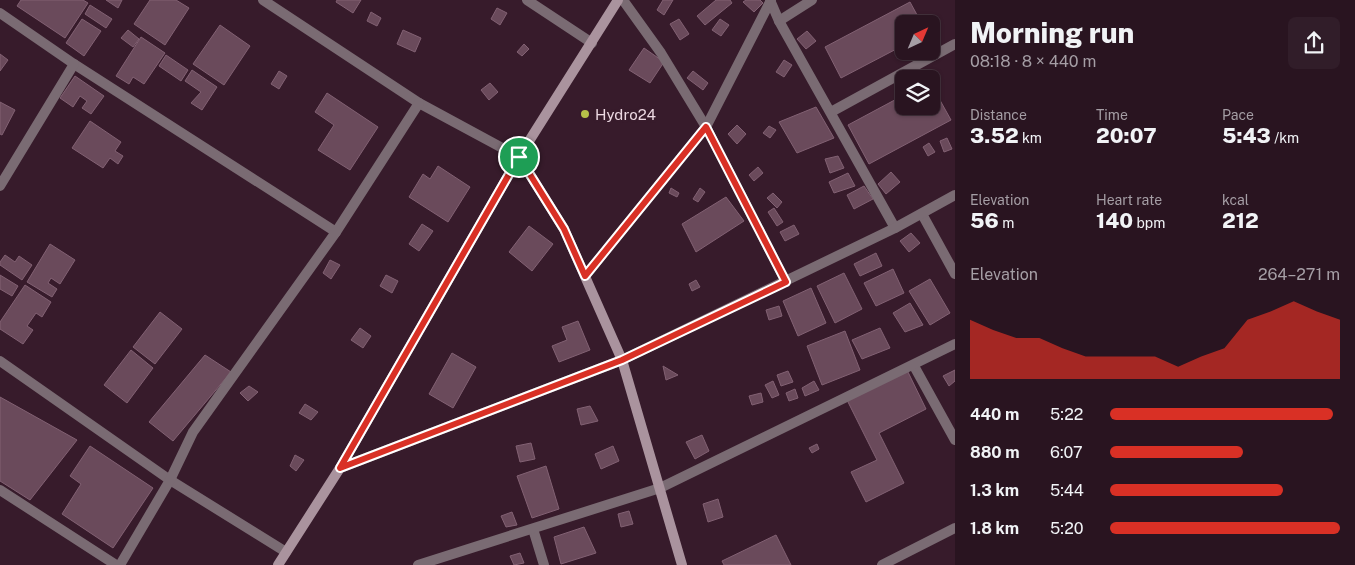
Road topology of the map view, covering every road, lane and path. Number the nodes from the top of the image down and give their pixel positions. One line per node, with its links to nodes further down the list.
1 (263, 0): 12 (street)
2 (527, 0): 9 (street)
3 (618, 0): 9 (street)
4 (623, 0): 14 (street)
5 (771, 0): 8 (street); 14 (street)
6 (812, 0): 8 (street)
7 (0, 13): 11 (street)
8 (779, 20): 13 (street)
9 (592, 42): 15 (street)
10 (955, 44): 13 (street)
11 (74, 64): 16 (street); 20 (street)
12 (419, 103): 15 (street); 20 (street)
13 (830, 112): 19 (street)
14 (706, 127): 22 (street); 23 (street)
15 (519, 157): 22 (street); 30 (street)
16 (0, 186)
17 (955, 195): 18 (street)
18 (922, 214): 19 (street); 21 (street)
19 (895, 228): 23 (street)
20 (336, 232): 31 (street)
21 (955, 274)
22 (585, 276): 25 (street)
23 (786, 282): 25 (street)
24 (955, 344): 27 (street)
25 (622, 360): 30 (street); 32 (street)
26 (0, 361): 31 (street)
27 (914, 366): 28 (street); 32 (street)
28 (952, 428): 29 (street)
29 (955, 440)
30 (340, 468): 36 (street)
31 (170, 480): 36 (street); 38 (street)
32 (660, 488): 34 (street); 42 (street)
33 (0, 490): 37 (street)
34 (533, 528): 40 (street); 41 (street)
35 (955, 528): 43 (street)
36 (286, 552): 39 (street)
37 (116, 565)
38 (120, 565)
39 (278, 565)
40 (418, 565)
41 (544, 565)
42 (682, 565)
43 (882, 565)

